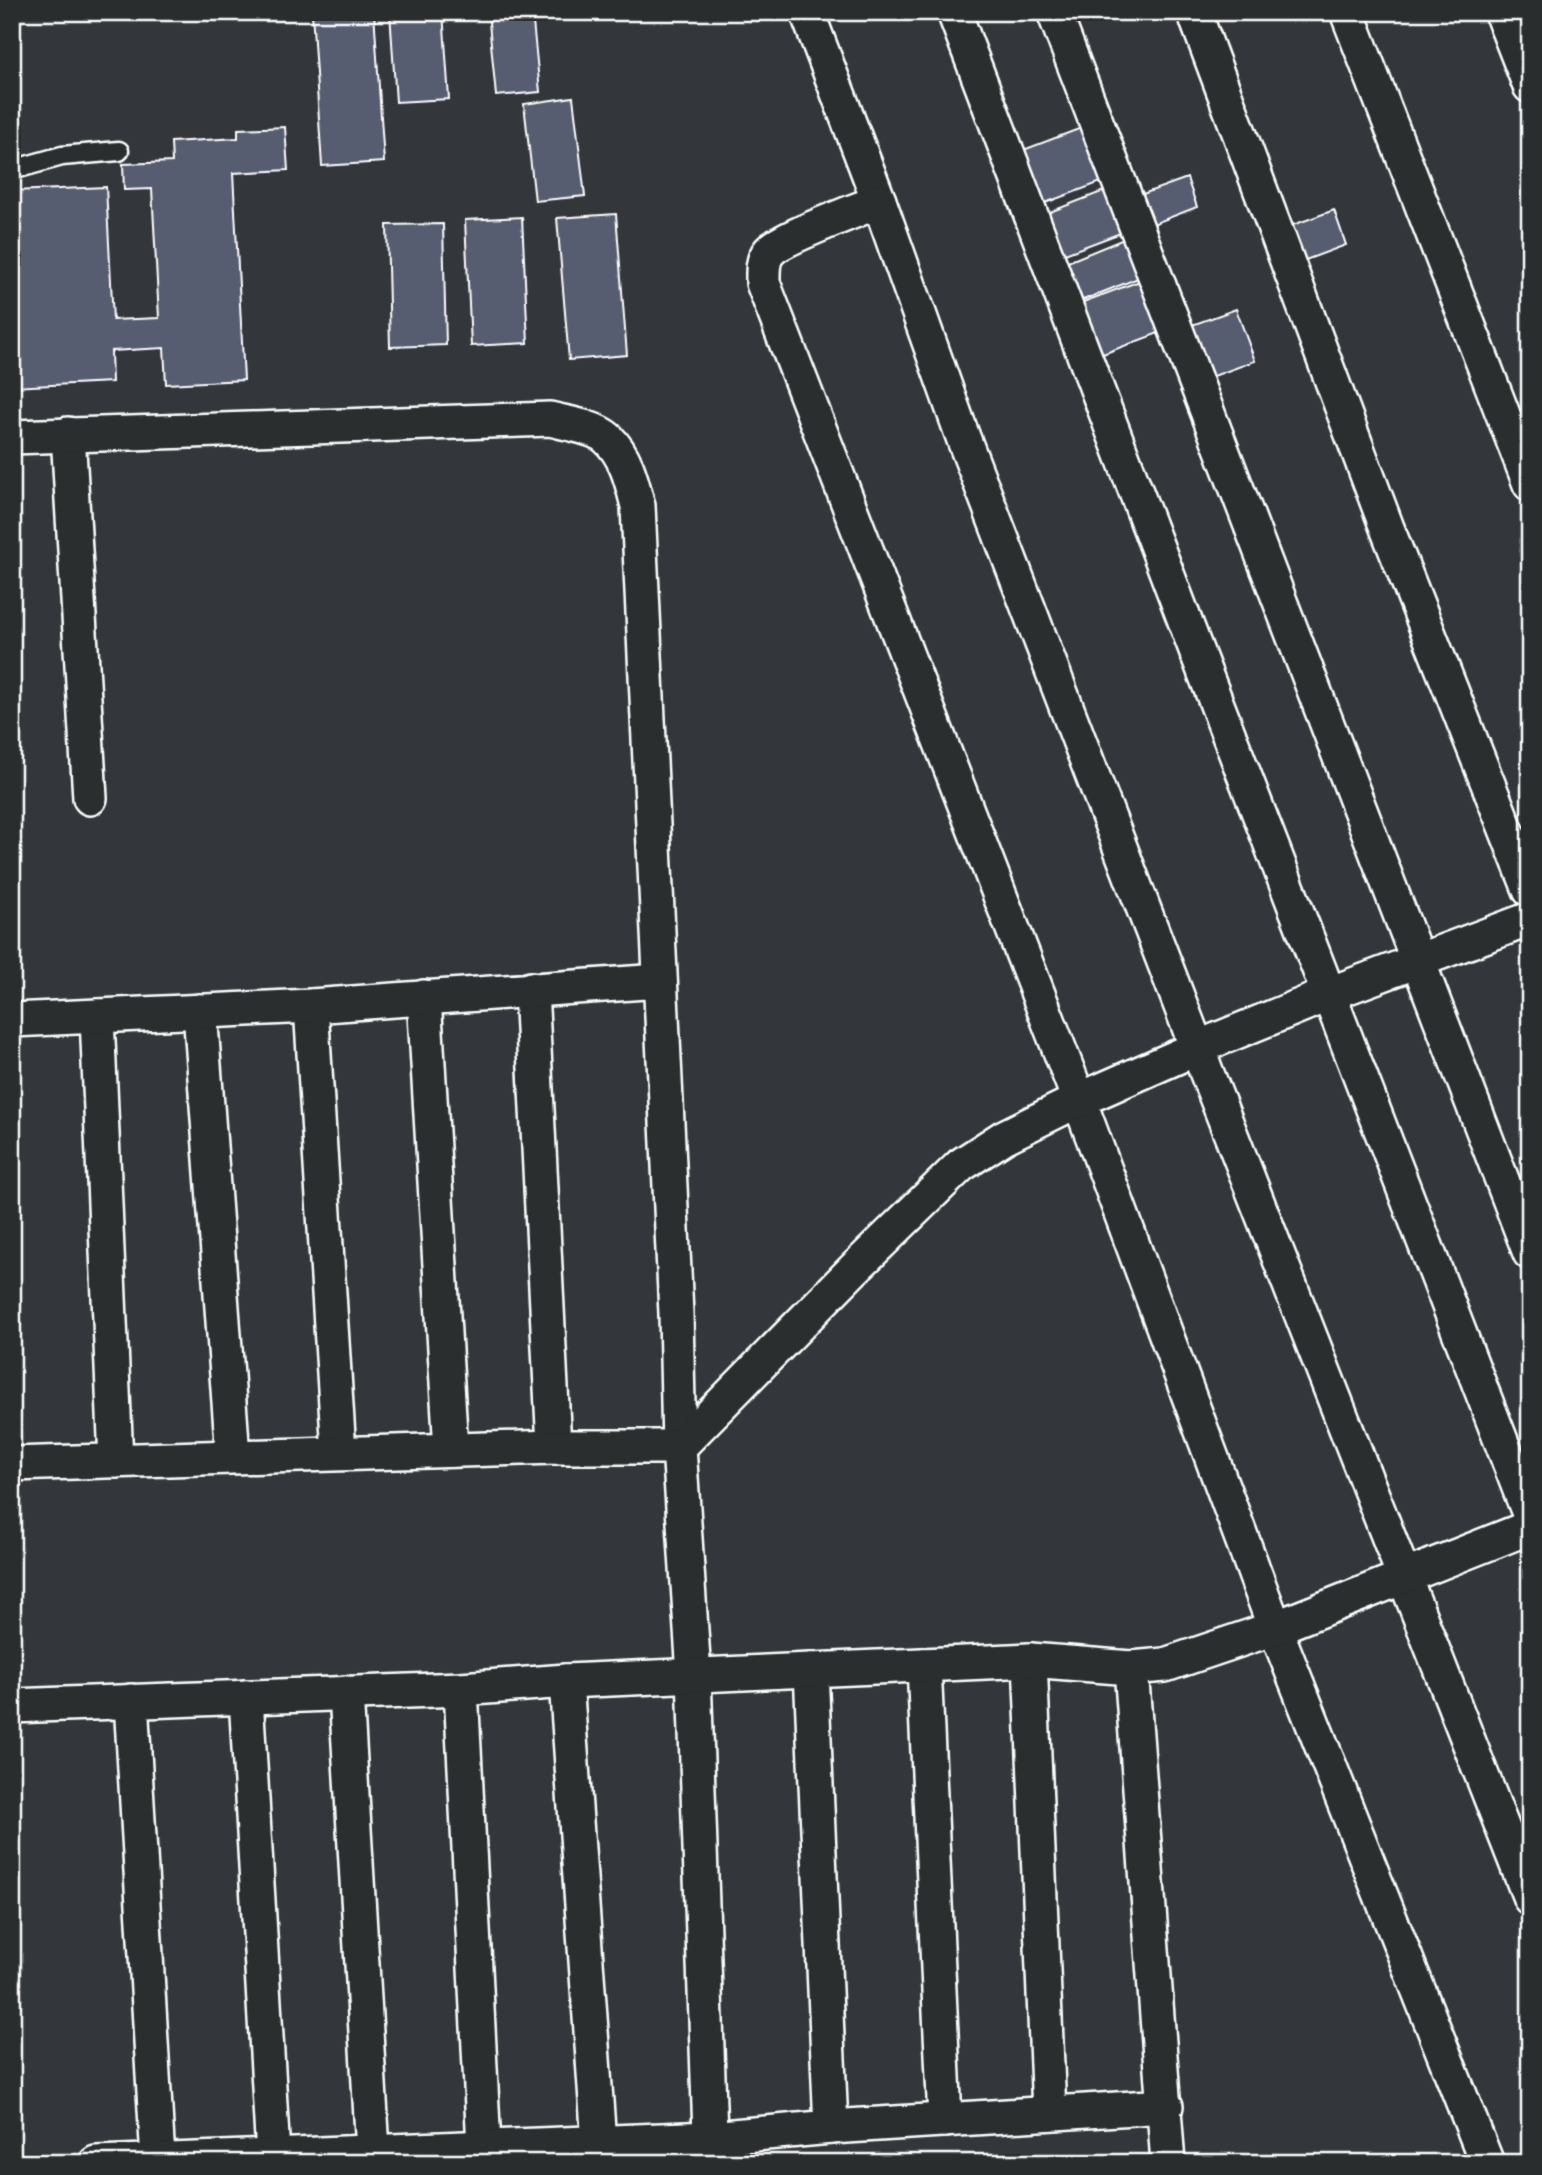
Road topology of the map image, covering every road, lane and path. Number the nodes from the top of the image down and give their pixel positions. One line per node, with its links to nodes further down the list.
1 (807, 12): 10 (street)
2 (954, 12): 20 (street)
3 (1054, 12): 17 (street)
4 (1194, 12): 15 (street)
5 (1347, 12): 13 (street)
6 (1502, 12): 7 (street)
7 (1530, 86)
8 (119, 151): 9 (lane)
9 (12, 170)
10 (879, 201): 26 (street); 27 (street)
11 (68, 434): 12 (street); 14 (street); 18 (street)
12 (12, 437)
13 (1530, 484)
14 (90, 799)
15 (1530, 890)
16 (1530, 919): 17 (street)
17 (1420, 961): 20 (street); 28 (street)
18 (659, 981): 19 (street); 30 (street)
19 (531, 989): 21 (street); 29 (street)
20 (1329, 994): 26 (street); 36 (street)
21 (424, 997): 22 (street); 31 (street)
22 (311, 1006): 23 (street); 32 (street)
23 (200, 1011): 24 (street); 33 (street)
24 (97, 1016): 25 (street); 34 (street)
25 (12, 1020)
26 (1197, 1048): 27 (street); 38 (street)
27 (1079, 1100): 30 (street); 39 (street)
28 (1530, 1253)
29 (554, 1447): 30 (street); 31 (street)
30 (679, 1447): 44 (street)
31 (451, 1450): 32 (street)
32 (339, 1453): 33 (street)
33 (233, 1456): 34 (street)
34 (116, 1461): 35 (street)
35 (12, 1464)
36 (1530, 1516)
37 (1530, 1527): 38 (street)
38 (1405, 1577): 39 (street); 51 (street)
39 (1275, 1628): 42 (street); 64 (street)
40 (1030, 1660): 41 (street); 42 (street); 53 (street)
41 (924, 1665): 43 (street); 54 (street)
42 (1131, 1668): 52 (street)
43 (811, 1670): 44 (street); 55 (street)
44 (694, 1675): 45 (street); 58 (street)
45 (566, 1681): 46 (street); 56 (street)
46 (461, 1689): 47 (street); 57 (street)
47 (345, 1693): 48 (street); 59 (street)
48 (246, 1697): 49 (street); 60 (street)
49 (131, 1701): 50 (street); 61 (street)
50 (12, 1706)
51 (1530, 1898)
52 (1166, 2106): 53 (street); 63 (street)
53 (1049, 2113): 54 (street)
54 (945, 2120): 55 (street)
55 (831, 2127): 58 (street)
56 (599, 2143): 57 (street); 58 (street)
57 (484, 2147): 59 (street)
58 (711, 2150)
59 (373, 2151): 60 (street)
60 (273, 2155): 61 (street)
61 (158, 2160): 62 (street)
62 (96, 2163)
63 (1168, 2163)
64 (1487, 2163)

